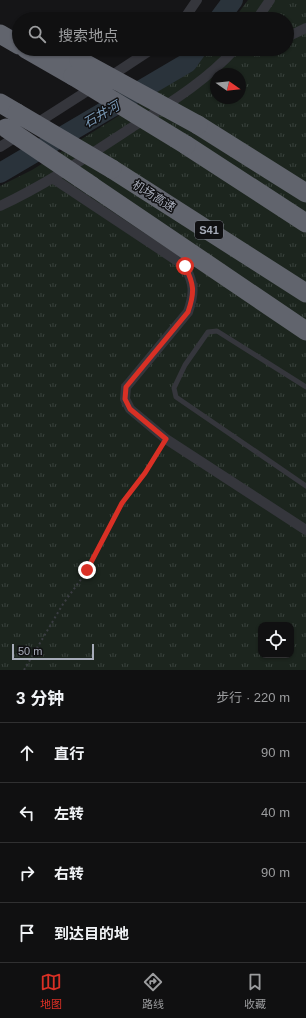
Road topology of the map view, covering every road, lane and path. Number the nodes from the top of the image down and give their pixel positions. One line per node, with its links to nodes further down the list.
1 (197, 0): 3 (street)
2 (270, 0): 4 (street)
3 (189, 12)
4 (262, 12)
5 (0, 22): 6 (highway)
6 (12, 27)
7 (306, 28): 9 (street)
8 (0, 34): 10 (highway)
9 (294, 34)
10 (12, 41)
11 (44, 56): 15 (highway)
12 (65, 56): 15 (highway)
13 (141, 56): 18 (street)
14 (228, 56): 19 (street)
15 (76, 68): 20 (highway, bridge); 22 (highway, bridge)
16 (0, 103): 17 (highway, 机场高速 / S41)
17 (8, 121): 23 (highway, 机场高速 / S41, bridge); 24 (highway, bridge)
18 (0, 147)
19 (54, 179): 21 (street); 26 (street)
20 (306, 194)
21 (0, 206)
22 (306, 222)
23 (306, 293)
24 (306, 331)
25 (306, 387): 27 (lane)
26 (166, 439): 28 (street); 29 (path)
27 (306, 486)
28 (306, 530)
29 (24, 670)

